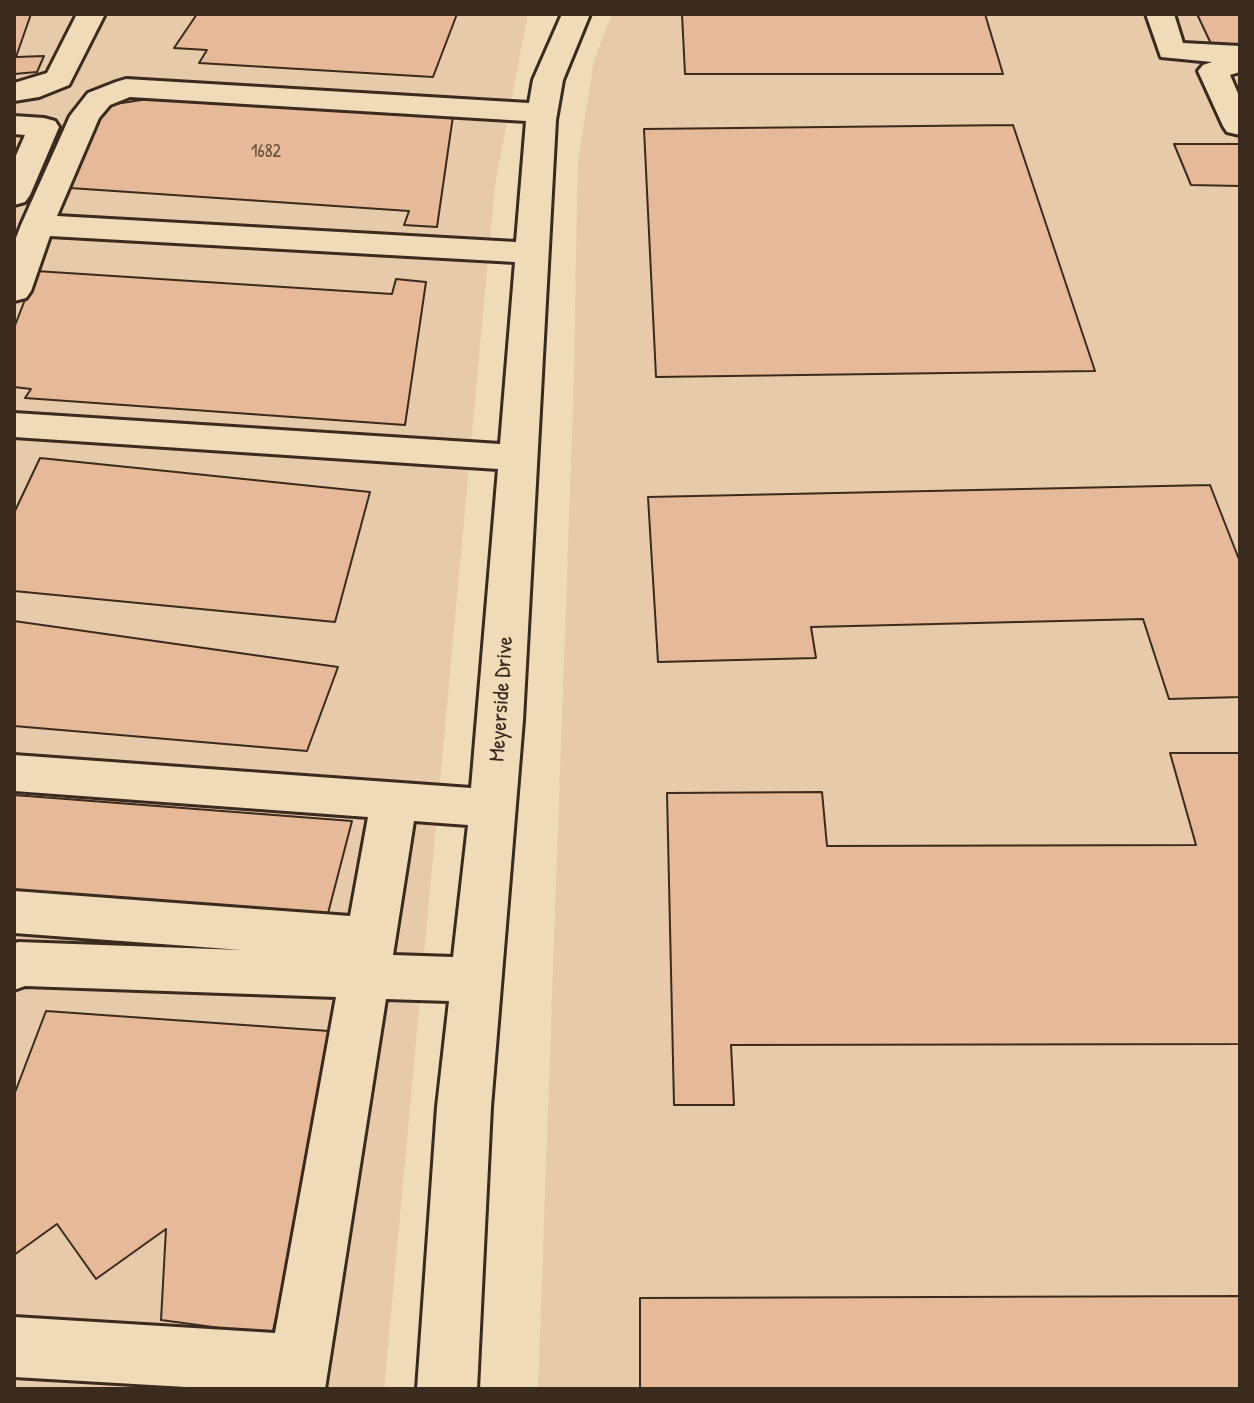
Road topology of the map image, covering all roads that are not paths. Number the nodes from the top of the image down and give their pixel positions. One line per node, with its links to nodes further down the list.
1 (91, 14): 6 (street)
2 (576, 14): 7 (street, Meyerside Drive)
3 (1160, 14): 4 (street)
4 (1240, 55)
5 (1240, 63): 8 (street)
6 (14, 92)
7 (542, 113): 11 (street); 12 (street, Meyerside Drive)
8 (1236, 115)
9 (14, 125): 10 (street)
10 (14, 195)
11 (37, 225): 12 (street); 13 (street)
12 (534, 253): 15 (street, Meyerside Drive)
13 (14, 291)
14 (14, 425): 15 (street)
15 (519, 458): 18 (street, Meyerside Drive)
16 (14, 773): 17 (street)
17 (394, 801): 18 (street); 20 (street)
18 (493, 808): 22 (street, Meyerside Drive)
19 (14, 912): 20 (street)
20 (369, 958): 21 (street); 22 (street); 24 (street)
21 (14, 968)
22 (476, 980): 25 (street, Meyerside Drive)
23 (14, 1347): 24 (street)
24 (297, 1376)
25 (447, 1389)

